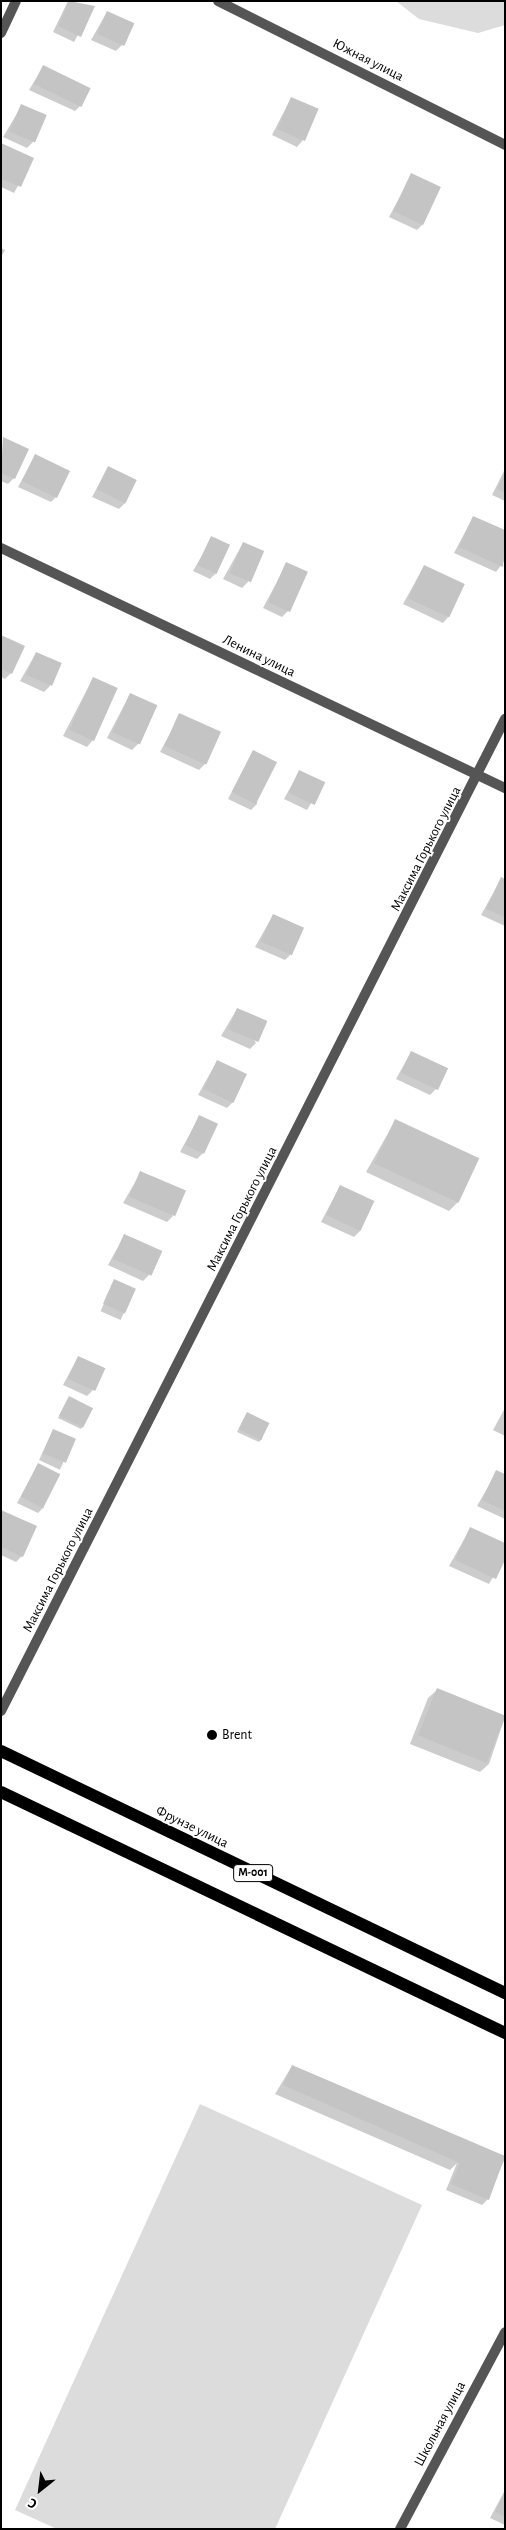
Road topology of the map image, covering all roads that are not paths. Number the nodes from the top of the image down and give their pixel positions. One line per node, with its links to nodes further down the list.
1 (16, 1): 3 (street)
2 (218, 1): 4 (street, Южная улица)
3 (1, 33)
4 (505, 145)
5 (1, 548): 7 (street, Ленина улица)
6 (505, 719): 7 (street, Максима Горького улица)
7 (479, 776): 8 (street, Ленина улица); 9 (street, Максима Горького улица)
8 (505, 788)
9 (1, 1711)
10 (1, 1751): 12 (main road, Фрунзе улица / M-001)
11 (1, 1792): 13 (main road, M-001)
12 (505, 1993)
13 (505, 2033)
14 (505, 2332): 15 (street, Школьная улица)
15 (400, 2529)

